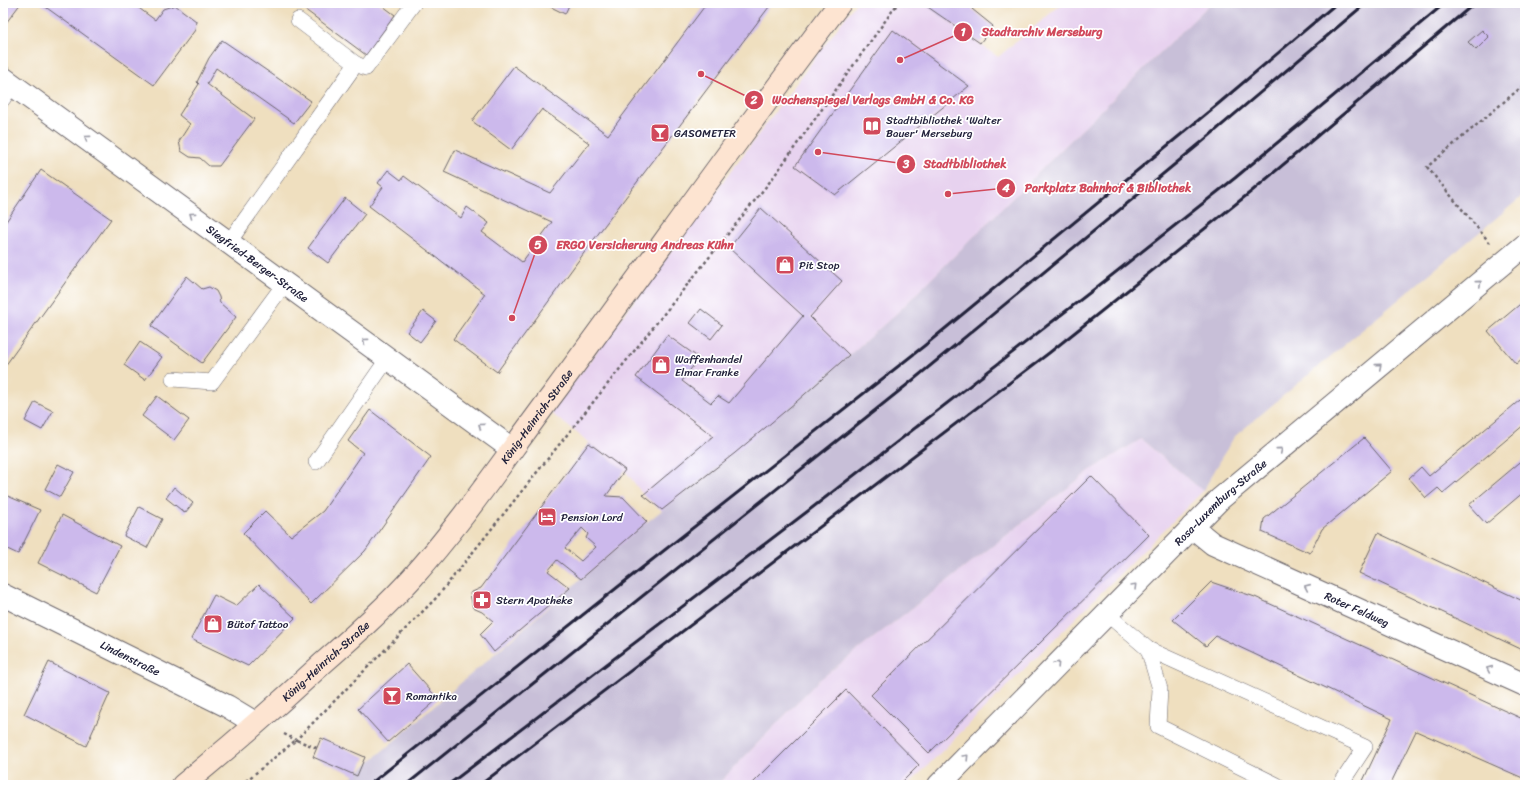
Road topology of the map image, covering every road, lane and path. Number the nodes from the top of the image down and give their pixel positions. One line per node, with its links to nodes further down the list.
1 (414, 3): 5 (lane)
2 (840, 3): 14 (main road, König-Heinrich-Straße)
3 (898, 3): 22 (path)
4 (298, 20): 5 (lane)
5 (356, 64): 8 (lane)
6 (1525, 84): 10 (path)
7 (6, 87): 8 (street, Siegfried-Berger-Straße, one-way to 7)
8 (229, 242): 11 (street, Siegfried-Berger-Straße)
9 (1525, 245): 10 (street, Rosa-Luxemburg-Straße)
10 (1505, 262): 16 (street, Rosa-Luxemburg-Straße, one-way to 10)
11 (285, 283): 12 (street, Siegfried-Berger-Straße, one-way to 11); 13 (lane)
12 (388, 358): 14 (street, Siegfried-Berger-Straße, one-way to 12); 15 (lane)
13 (173, 379)
14 (512, 449): 21 (main road, König-Heinrich-Straße)
15 (316, 462)
16 (1192, 527): 18 (street, Rosa-Luxemburg-Straße, one-way to 16); 20 (street, Roter Feldweg, one-way to 16)
17 (3, 596): 21 (street, Lindenstraße)
18 (1107, 614): 19 (lane); 26 (street, Rosa-Luxemburg-Straße, one-way to 18)
19 (1148, 649): 27 (lane); 28 (lane)
20 (1525, 685)
21 (255, 723): 22 (path); 24 (main road, König-Heinrich-Straße)
22 (296, 740): 23 (path); 25 (path)
23 (317, 748)
24 (183, 785)
25 (241, 785)
26 (939, 785)
27 (1277, 785)
28 (1340, 785)

